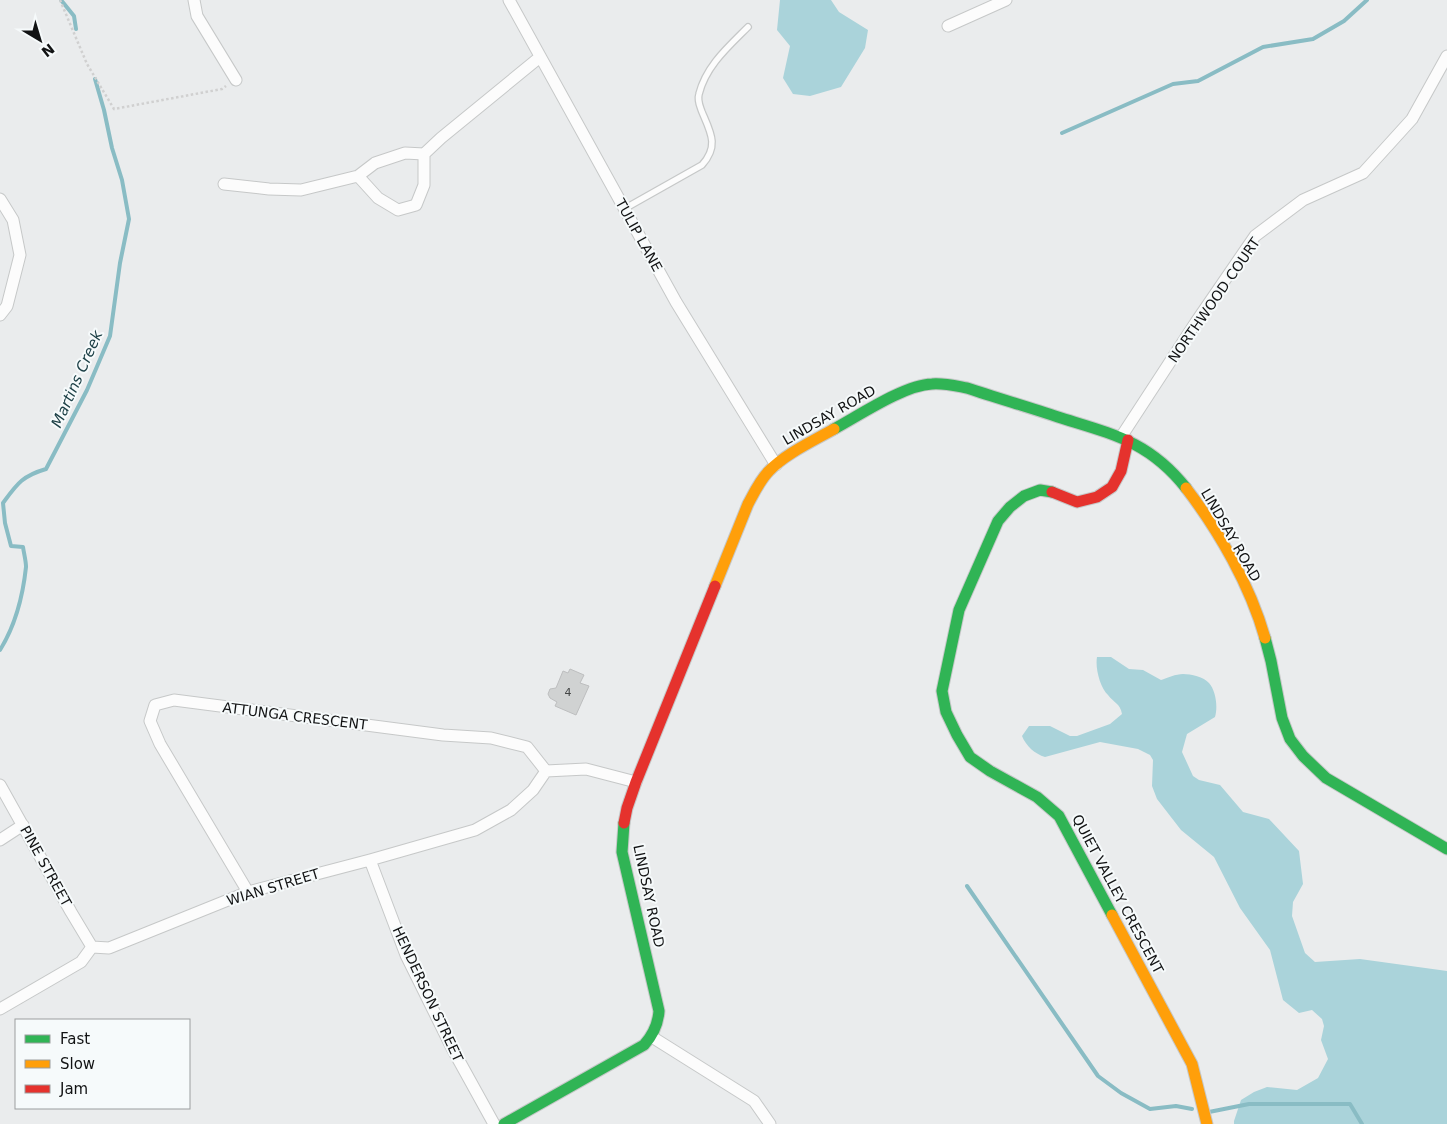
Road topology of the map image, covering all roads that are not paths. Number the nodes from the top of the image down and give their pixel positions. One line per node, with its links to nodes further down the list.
1 (194, 0): 8 (street)
2 (509, 0): 7 (street, TULIP LANE)
3 (1006, 0): 4 (street)
4 (948, 26)
5 (748, 27): 13 (lane)
6 (1447, 56): 15 (street, NORTHWOOD COURT)
7 (540, 57): 9 (street); 13 (street, TULIP LANE)
8 (236, 80)
9 (424, 154): 10 (street); 10 (street)
10 (358, 176): 11 (street)
11 (224, 184)
12 (0, 199): 14 (street)
13 (624, 209): 16 (street, TULIP LANE)
14 (0, 316)
15 (1125, 439): 16 (street, LINDSAY ROAD); 22 (street, LINDSAY ROAD); 31 (street, QUIET VALLEY CRESCENT)
16 (776, 465): 18 (street, LINDSAY ROAD)
17 (546, 771): 18 (street); 23 (street, WIAN STREET); 24 (street, ATTUNGA CRESCENT)
18 (636, 782): 27 (street, LINDSAY ROAD)
19 (0, 785): 20 (street, PINE STREET)
20 (23, 825): 21 (street); 25 (street, PINE STREET)
21 (0, 840)
22 (1447, 849)
23 (370, 860): 24 (street, WIAN STREET); 28 (street, HENDERSON STREET)
24 (248, 892): 25 (street, WIAN STREET)
25 (92, 947): 26 (street)
26 (0, 1009)
27 (652, 1037): 29 (street); 30 (street)
28 (494, 1124)
29 (504, 1124)
30 (770, 1124)
31 (1206, 1124)

